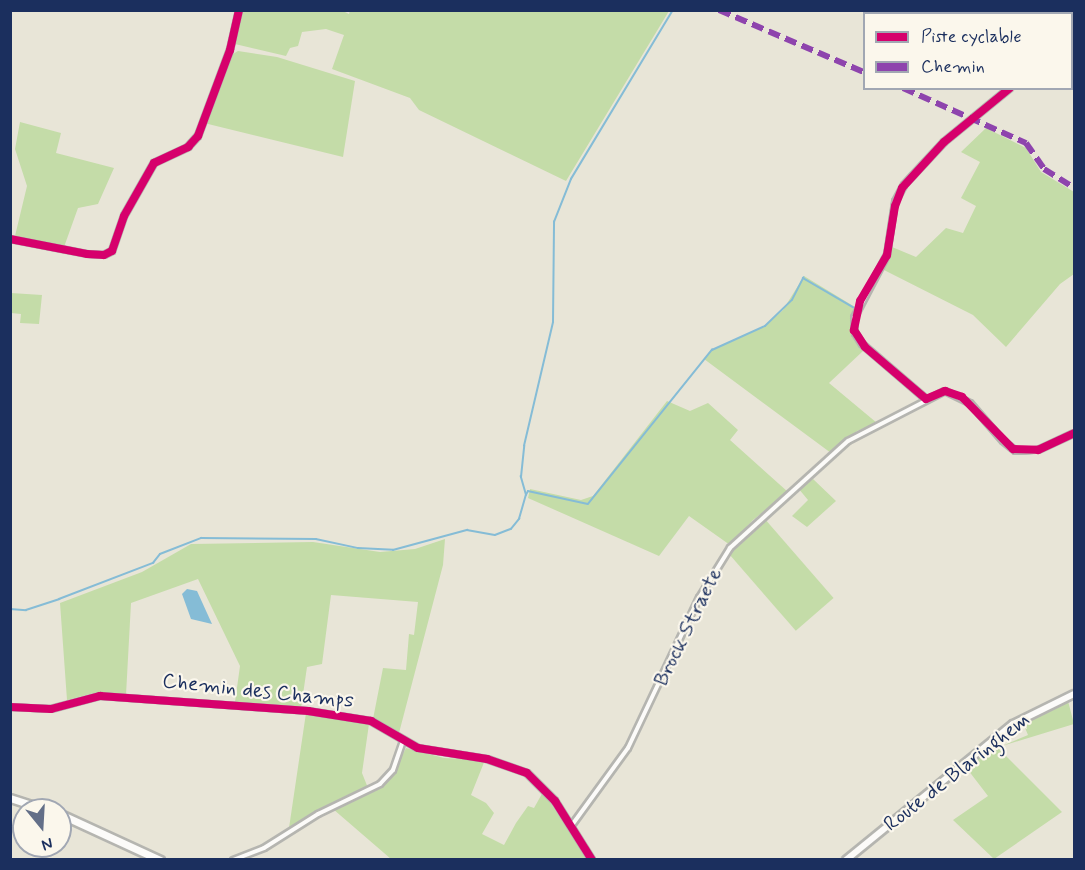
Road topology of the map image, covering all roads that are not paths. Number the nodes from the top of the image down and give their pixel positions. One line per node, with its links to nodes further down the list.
1 (239, 10): 3 (street)
2 (1008, 90): 4 (street)
3 (10, 239)
4 (926, 399): 5 (street, Brock Straete); 10 (street, Brock Straete)
5 (1074, 433)
6 (1074, 694): 14 (street, Route de Blaringhem)
7 (10, 707): 8 (street, Chemin des Champs)
8 (403, 741): 10 (street, Chemin des Champs); 12 (street)
9 (72, 820): 11 (main road)
10 (572, 825): 13 (street, Chemin des Champs)
11 (160, 860)
12 (233, 860)
13 (592, 860)
14 (846, 860)

